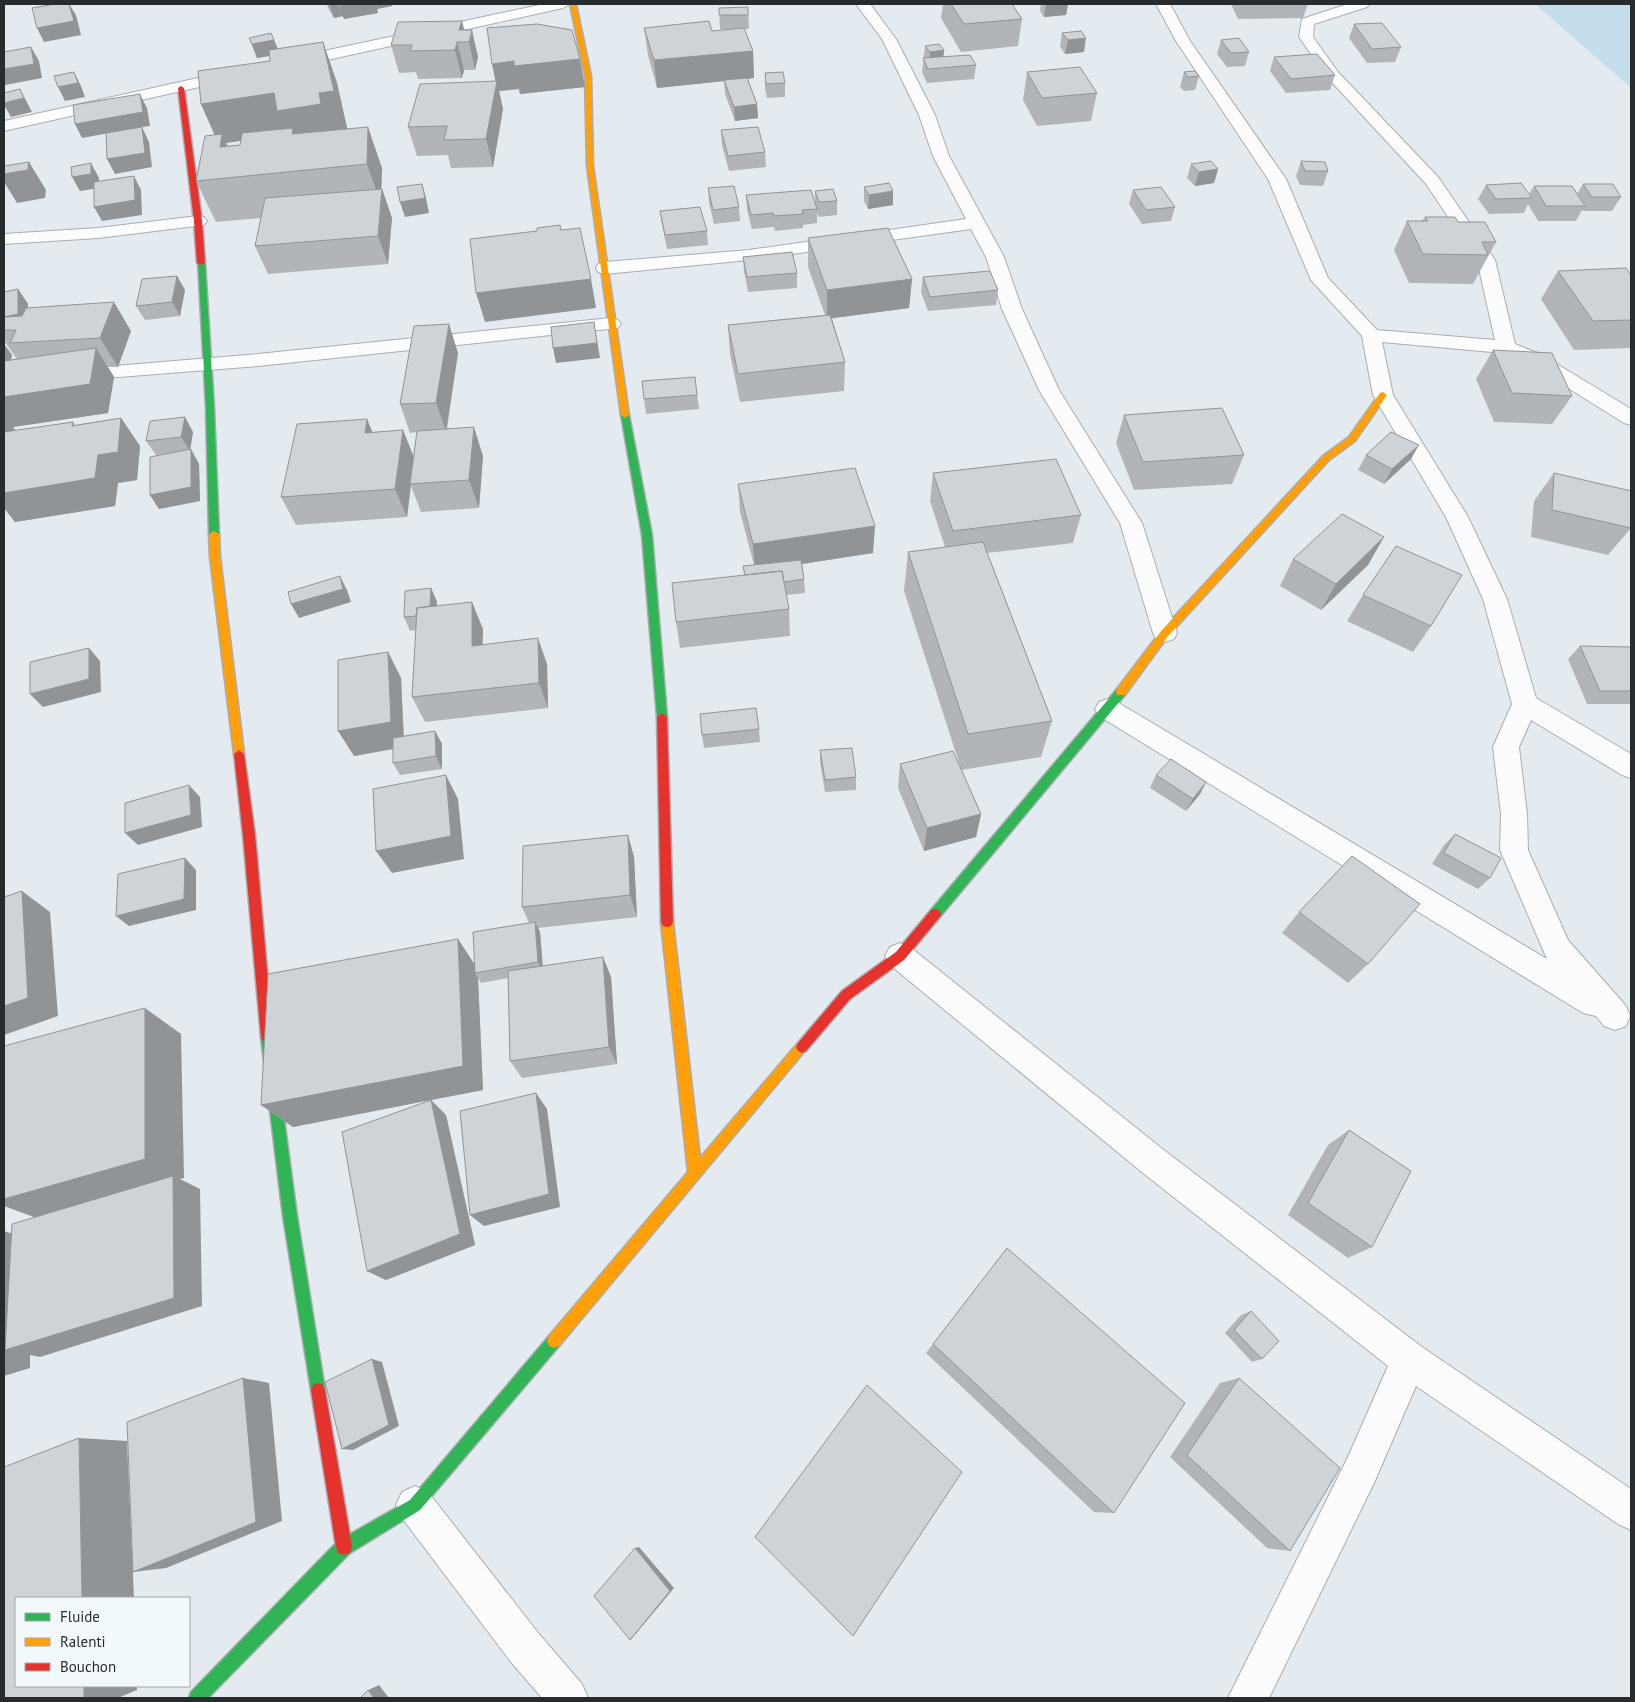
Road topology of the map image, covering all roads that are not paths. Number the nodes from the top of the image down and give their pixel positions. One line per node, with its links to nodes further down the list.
1 (563, 4): 6 (street)
2 (573, 4): 13 (street)
3 (863, 4): 11 (street)
4 (1163, 4): 15 (street)
5 (1362, 4): 16 (street)
6 (278, 65)
7 (251, 71): 8 (street)
8 (181, 88): 9 (street); 10 (street)
9 (4, 126)
10 (198, 221): 12 (street); 17 (street)
11 (976, 223): 13 (street); 21 (street)
12 (4, 240)
13 (605, 268): 14 (street)
14 (611, 324): 17 (street); 27 (street)
15 (1371, 335): 16 (street); 19 (street)
16 (1506, 347): 20 (street)
17 (206, 366): 18 (street); 31 (street)
18 (4, 383)
19 (1383, 394): 21 (street); 22 (street)
20 (1631, 418)
21 (1165, 632): 23 (street)
22 (1525, 704): 24 (street); 26 (street)
23 (1108, 709): 25 (street); 26 (street)
24 (1631, 766)
25 (900, 956): 27 (street); 28 (street)
26 (1623, 1021)
27 (695, 1172): 29 (street)
28 (1409, 1360): 30 (street); 34 (street)
29 (414, 1505): 31 (street); 33 (street)
30 (1631, 1510)
31 (344, 1547): 32 (street)
32 (197, 1698)
33 (568, 1698)
34 (1248, 1698)

